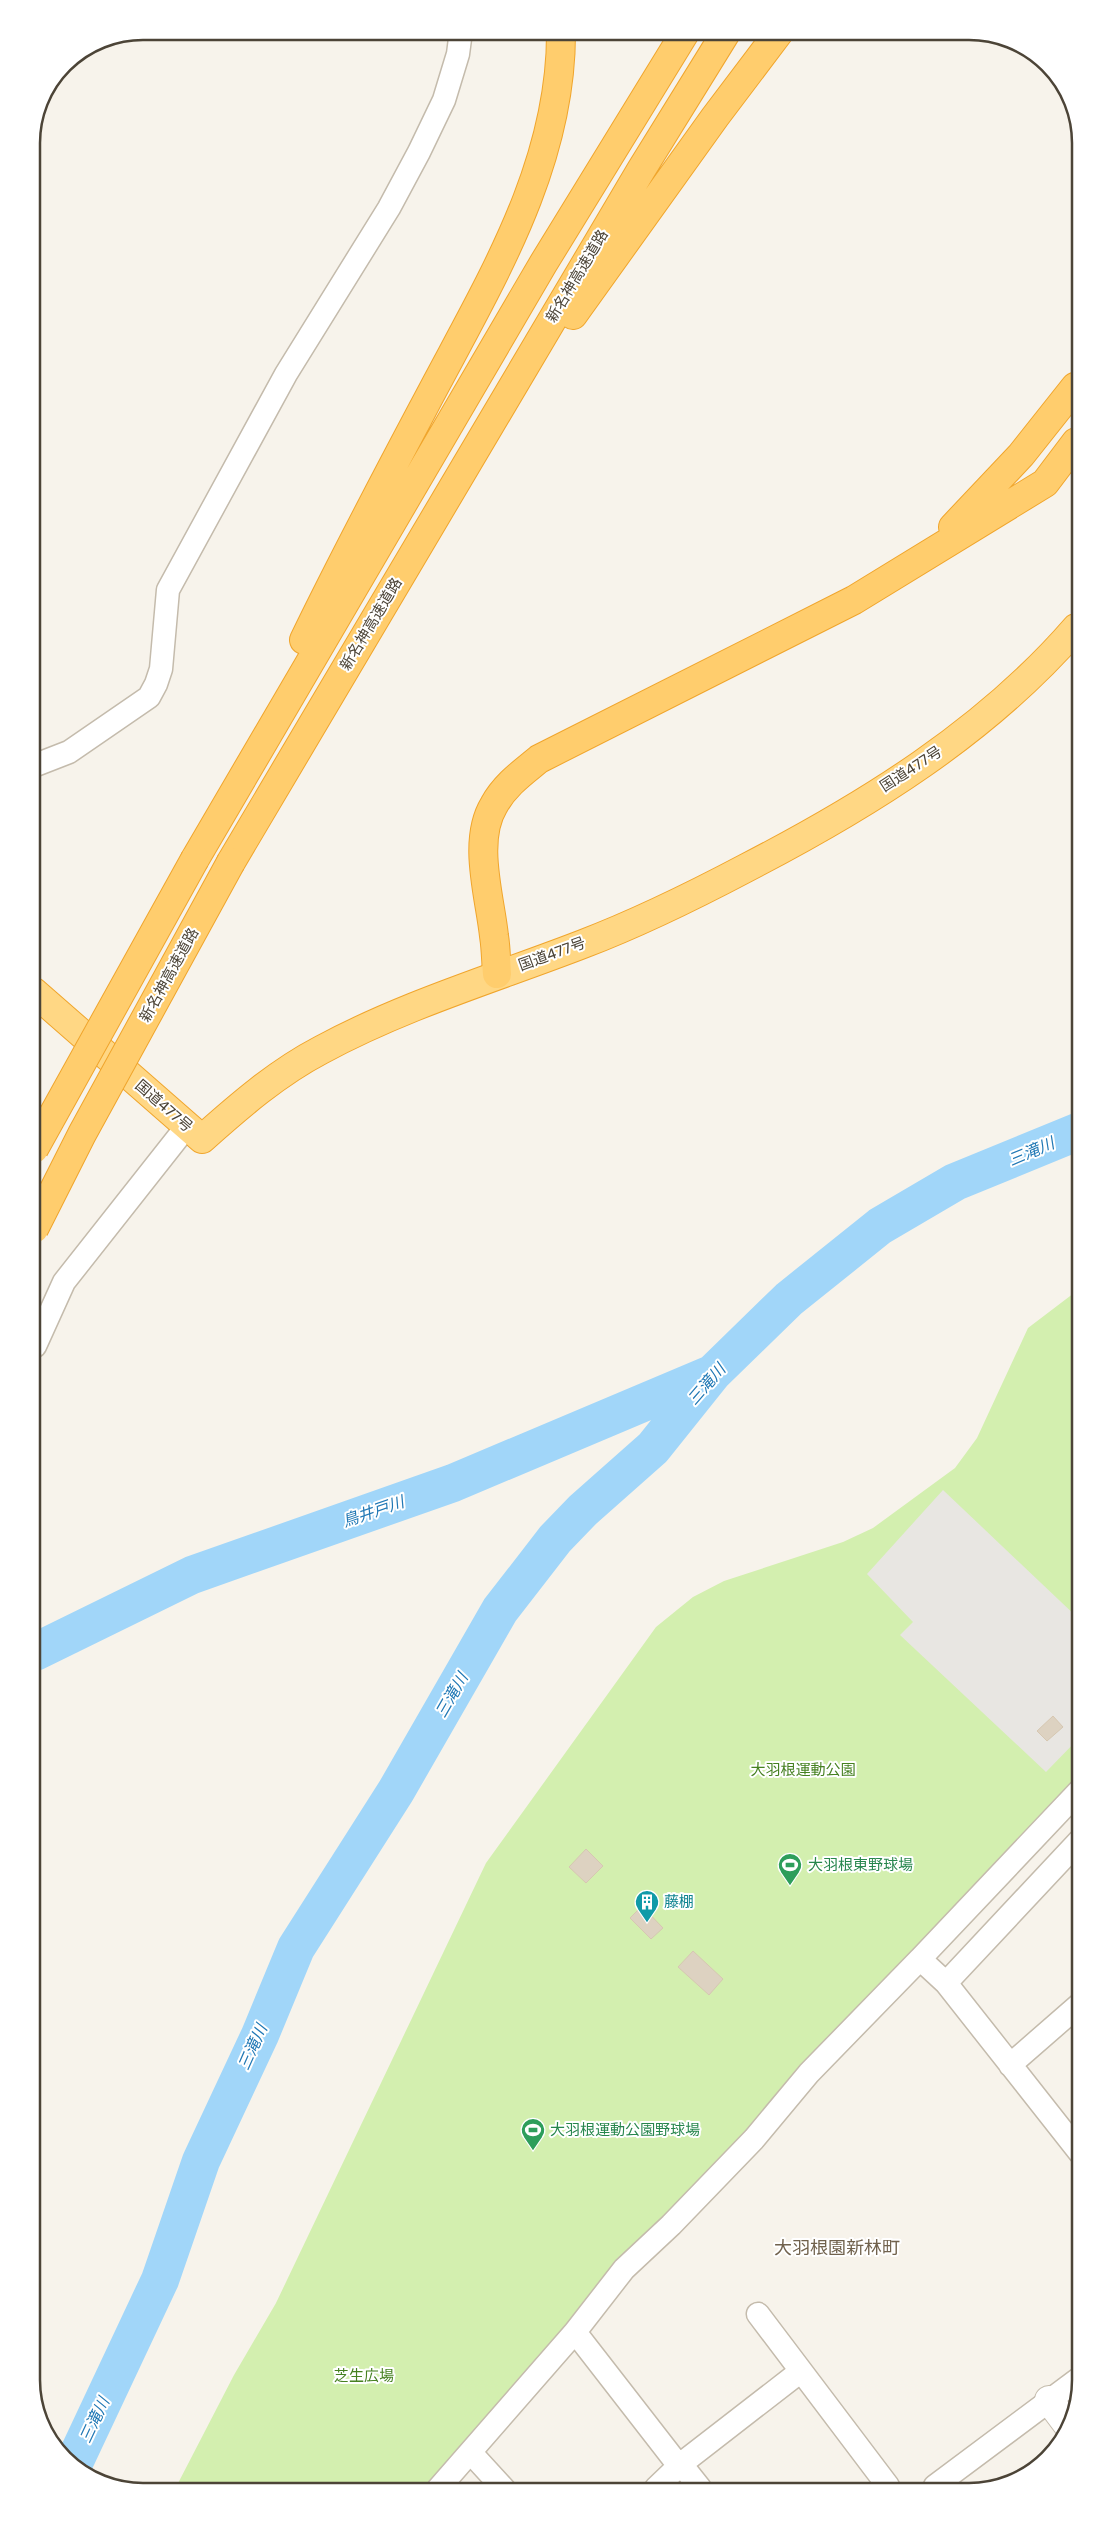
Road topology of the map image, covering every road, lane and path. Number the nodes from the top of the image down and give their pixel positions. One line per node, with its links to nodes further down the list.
1 (460, 40): 11 (street)
2 (561, 40): 12 (highway)
3 (680, 40): 12 (highway)
4 (721, 40): 8 (highway, 新名神高速道路)
5 (774, 40): 8 (highway)
6 (1072, 392): 9 (highway)
7 (1072, 447): 9 (highway)
8 (472, 452): 17 (highway, 新名神高速道路, bridge)
9 (930, 552): 13 (highway)
10 (1072, 632): 13 (highway, 国道477号)
11 (40, 763)
12 (219, 817): 16 (highway, bridge)
13 (497, 974): 15 (highway, 国道477号)
14 (40, 997): 15 (highway, 国道477号)
15 (187, 1126): 18 (street)
16 (40, 1138)
17 (40, 1217)
18 (40, 1333)
19 (1072, 1798): 21 (street)
20 (1072, 1848): 22 (street)
21 (920, 1960): 22 (street); 27 (street)
22 (946, 1983): 24 (street)
23 (1072, 2011): 24 (street)
24 (1010, 2065): 25 (street)
25 (1072, 2141)
26 (758, 2314): 28 (street)
27 (575, 2332): 32 (street); 33 (street)
28 (801, 2370): 33 (street); 38 (street)
29 (1072, 2384): 30 (street)
30 (1049, 2400): 31 (street); 39 (street)
31 (1064, 2420)
32 (470, 2453): 34 (street); 35 (street)
33 (680, 2465): 36 (street); 37 (street)
34 (444, 2483)
35 (498, 2483)
36 (661, 2483)
37 (696, 2483)
38 (886, 2483)
39 (939, 2483)

